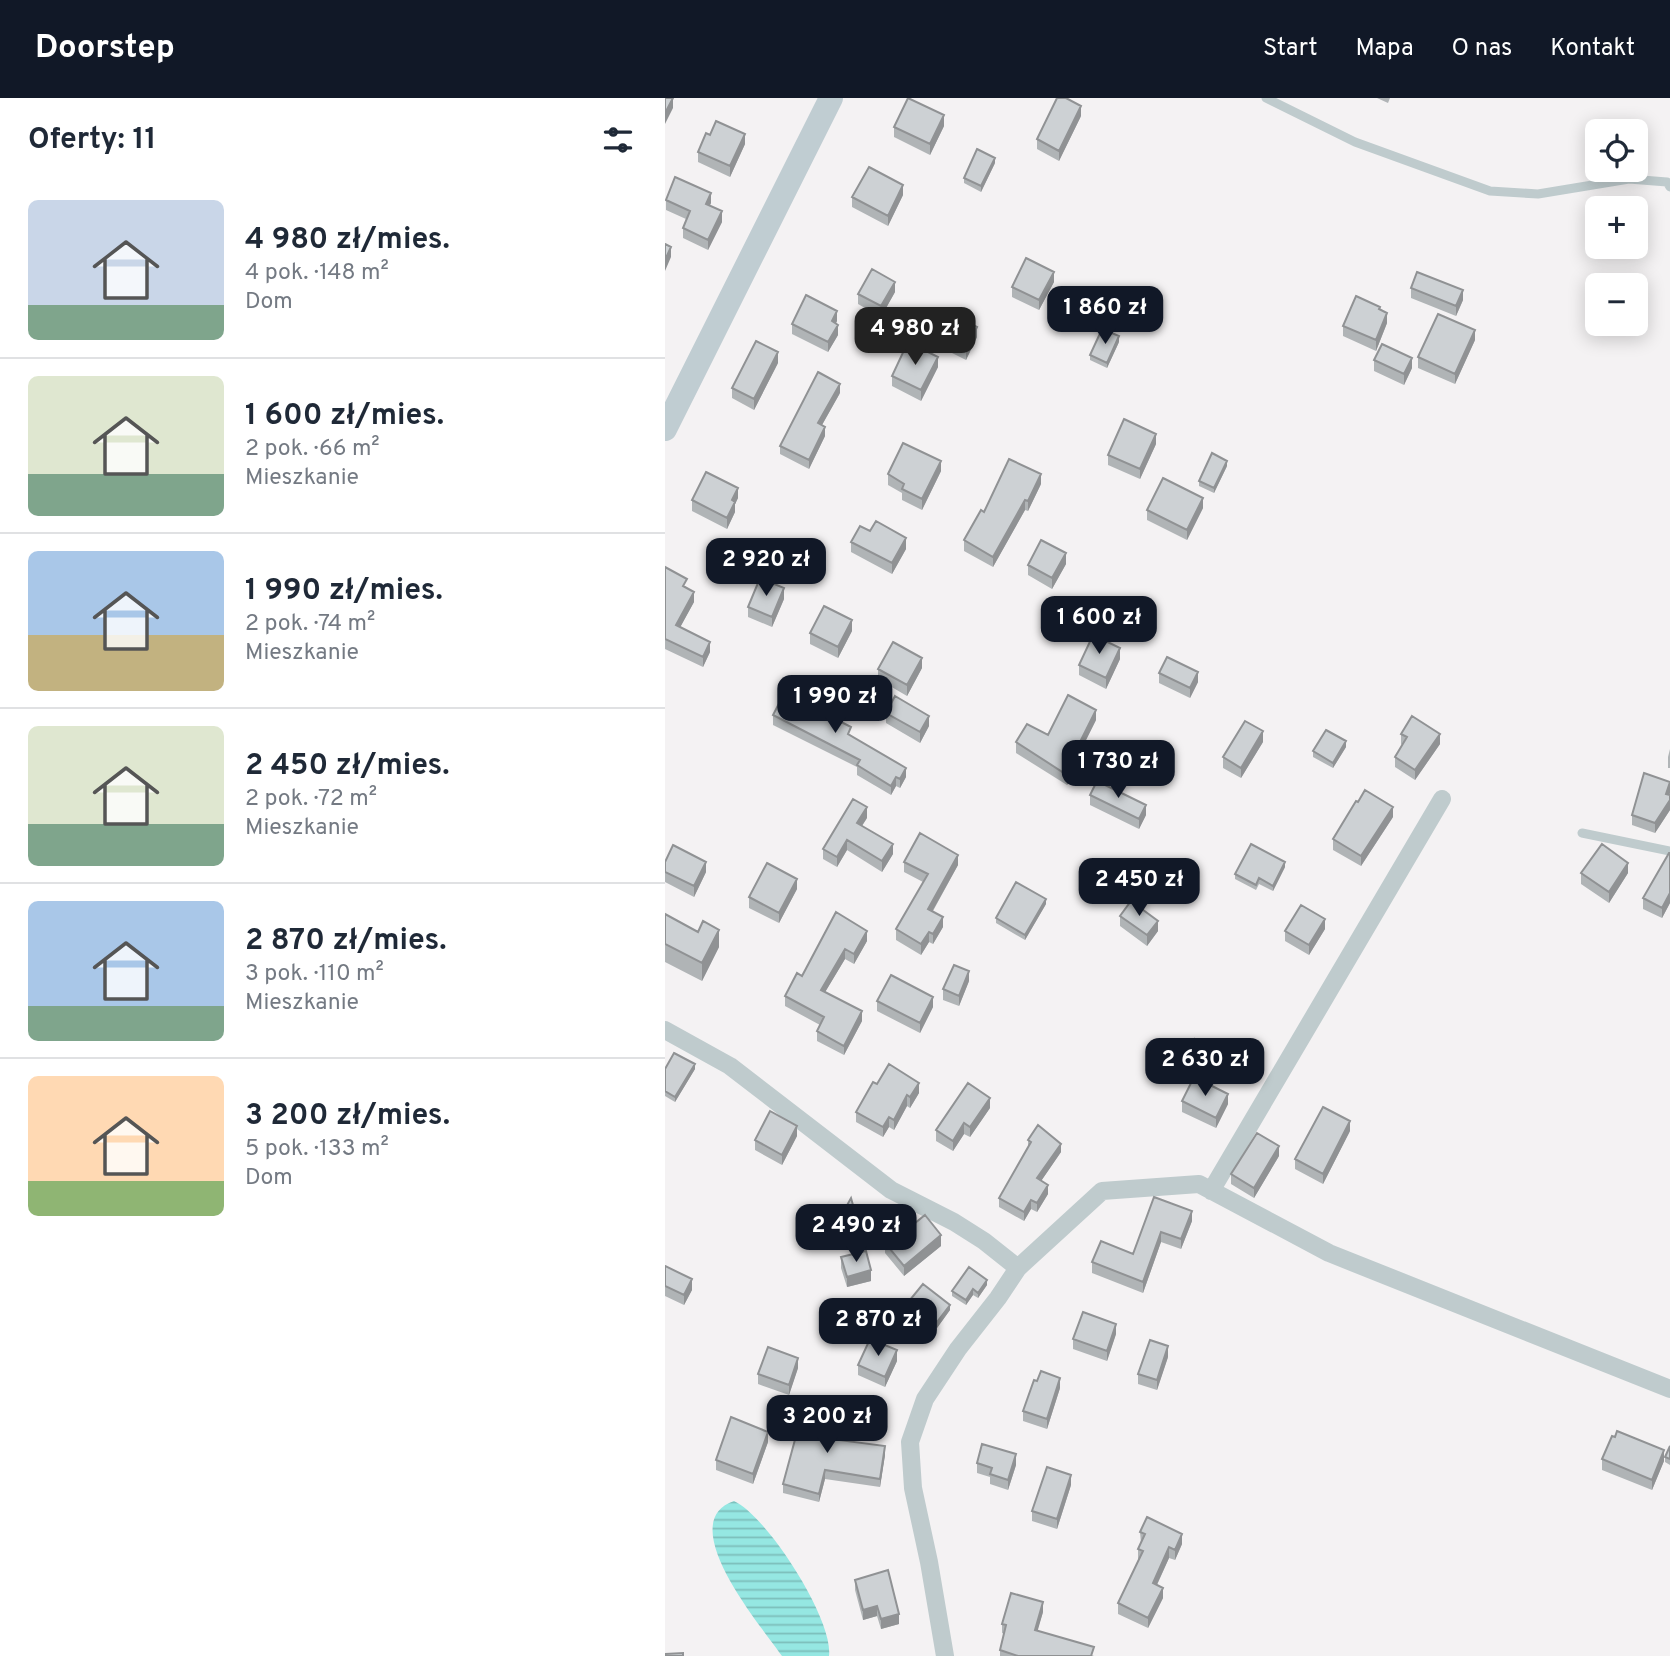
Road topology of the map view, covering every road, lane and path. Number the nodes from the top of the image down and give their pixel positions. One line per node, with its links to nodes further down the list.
1 (831, 98): 4 (street)
2 (1266, 98): 3 (lane)
3 (1670, 187)
4 (665, 429)
5 (1442, 799): 9 (street)
6 (1582, 833): 7 (lane)
7 (1670, 851)
8 (665, 1030): 10 (street)
9 (1211, 1191): 10 (street); 11 (street)
10 (1018, 1268): 12 (street)
11 (1670, 1389)
12 (945, 1656)

